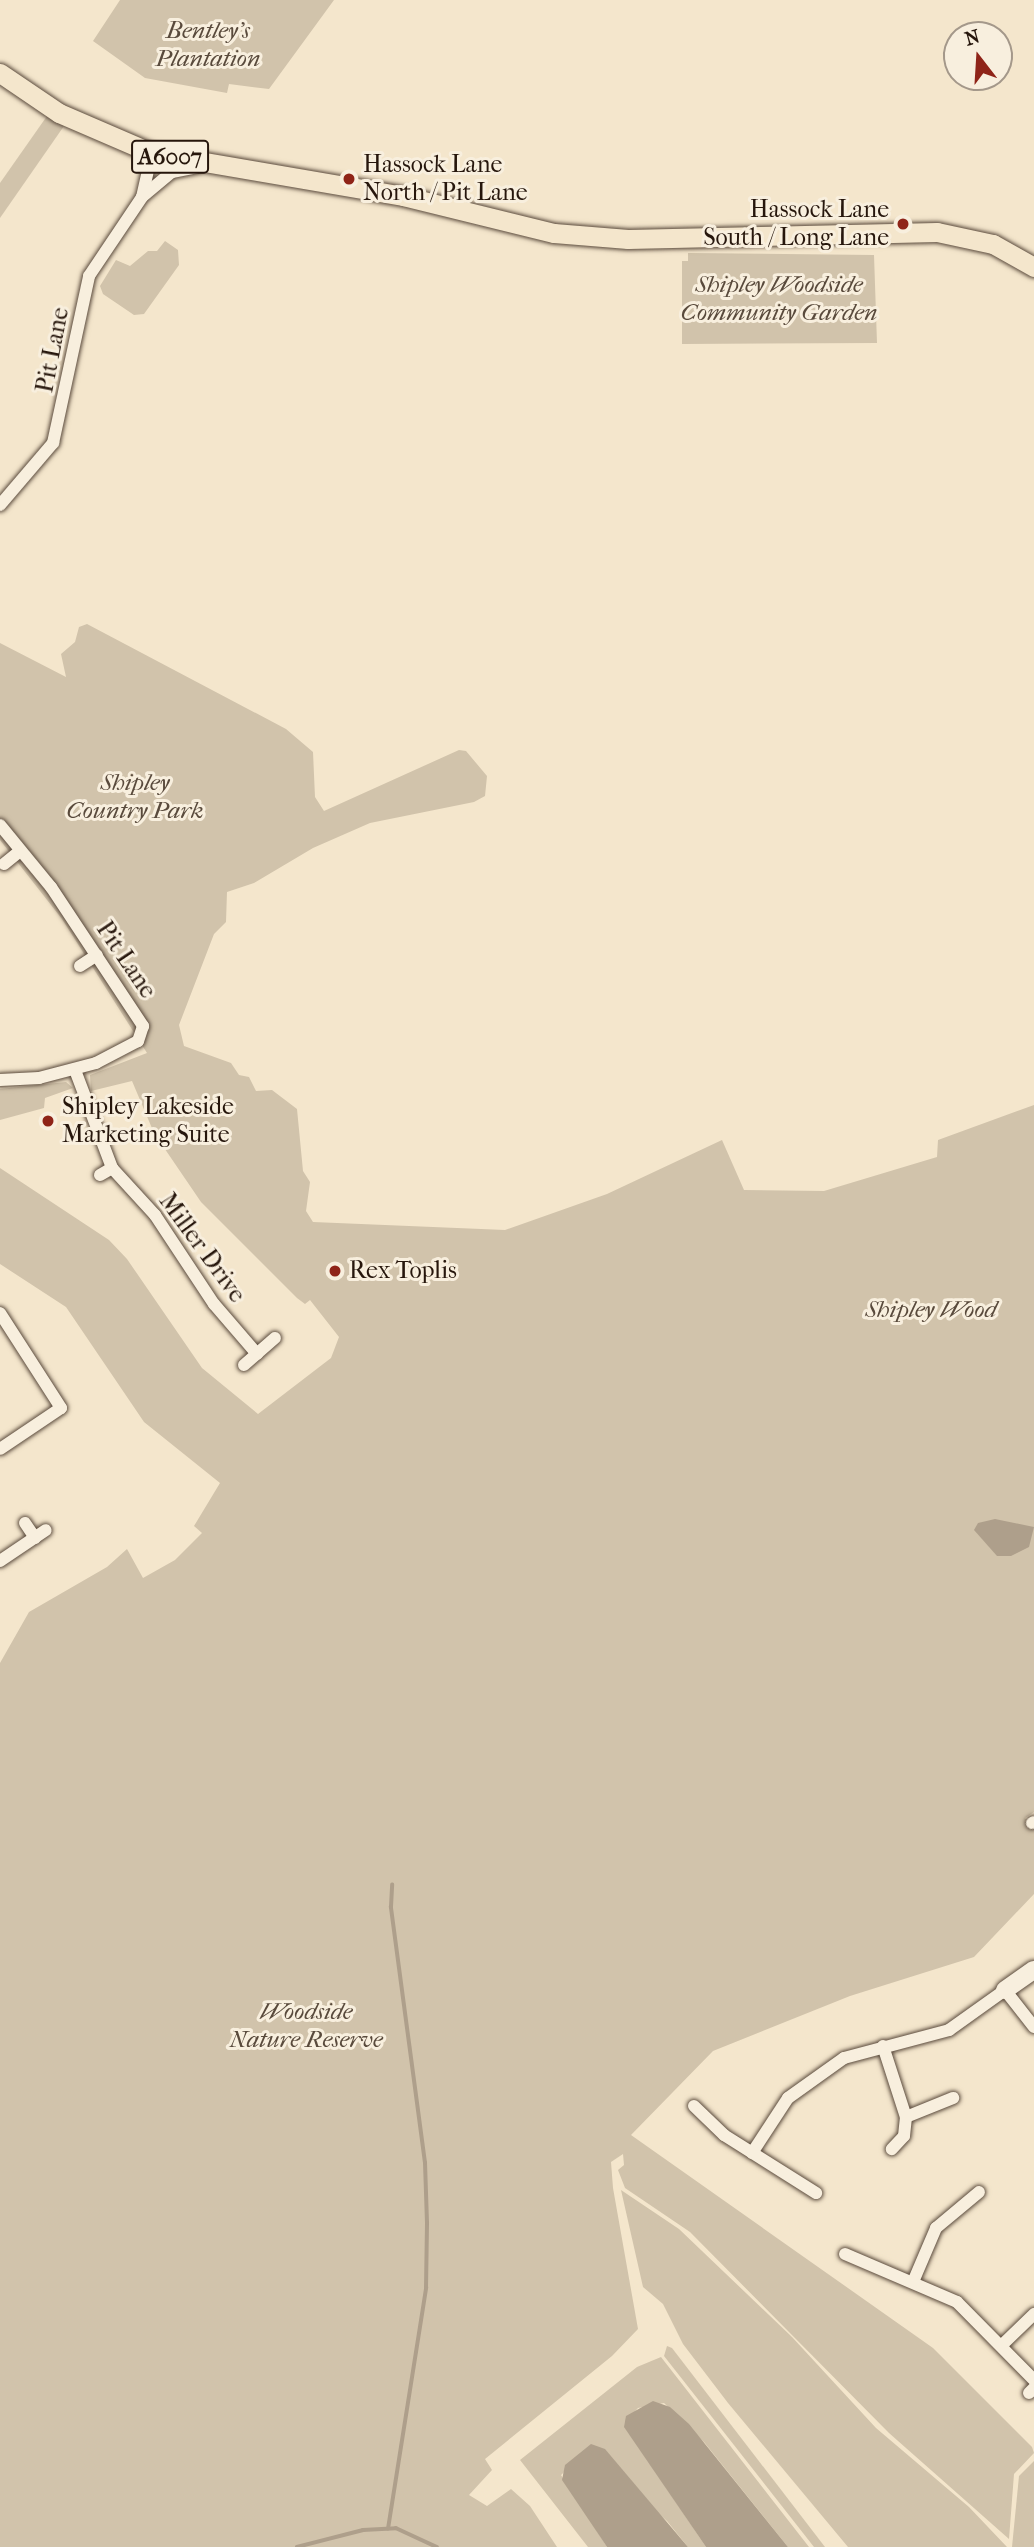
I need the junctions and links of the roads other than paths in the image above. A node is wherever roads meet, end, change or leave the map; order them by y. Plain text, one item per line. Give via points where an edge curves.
1 (0, 73) edge
2 (152, 152) junction
3 (212, 165) junction
4 (142, 197) junction
5 (1034, 267) edge
6 (0, 505) edge
7 (0, 825) edge
8 (20, 851) junction
9 (4, 864) dead end
10 (97, 955) junction
11 (80, 966) dead end
12 (75, 1070) junction
13 (0, 1080) edge
14 (113, 1168) junction
15 (100, 1175) dead end
16 (0, 1313) edge
17 (275, 1338) dead end
18 (257, 1353) junction
19 (244, 1365) dead end
20 (0, 1449) edge
21 (25, 1523) dead end
22 (0, 1561) edge
23 (1034, 1970) edge
24 (1005, 1990) junction
25 (1034, 2027) edge
26 (883, 2046) junction
27 (953, 2098) dead end
28 (694, 2106) dead end
29 (720, 2113) dead end
30 (906, 2117) junction
31 (711, 2123) junction
32 (892, 2149) dead end
33 (752, 2153) junction
34 (816, 2193) dead end
35 (979, 2193) dead end
36 (845, 2254) dead end
37 (864, 2265) junction
38 (858, 2278) dead end
39 (913, 2282) junction
40 (1034, 2314) edge
41 (1002, 2345) junction
42 (1034, 2380) edge

1 - 2 main road, A6007 via 59,113
2 - 3 main road, A6007
2 - 4 street, Pit Lane
3 - 4 street, Pit Lane via 172,172
3 - 5 main road, A6007 via 359,188 536,230 590,238 946,233 1001,246
4 - 6 street, Pit Lane via 89,276 54,443
7 - 8 street, Pit Lane
8 - 9 street
8 - 10 street, Pit Lane
10 - 11 street
10 - 12 street, Pit Lane via 139,1016 142,1033 124,1050
12 - 13 street, Pit Lane
12 - 14 street, Miller Drive
14 - 15 street
14 - 18 street, Miller Drive via 151,1210 214,1304
16 - 20 street via 61,1408
17 - 18 street
18 - 19 street
21 - 22 street via 41,1534
23 - 24 street
24 - 25 street
24 - 26 street via 949,2030
26 - 30 street
26 - 33 street via 844,2058 810,2078 778,2111
27 - 30 street
28 - 31 street
29 - 31 street
30 - 32 street via 904,2136
31 - 33 street
33 - 34 street via 785,2182
35 - 39 street via 936,2228
36 - 37 street
37 - 38 street
37 - 39 street
39 - 41 street via 957,2302
40 - 41 street
41 - 42 street

